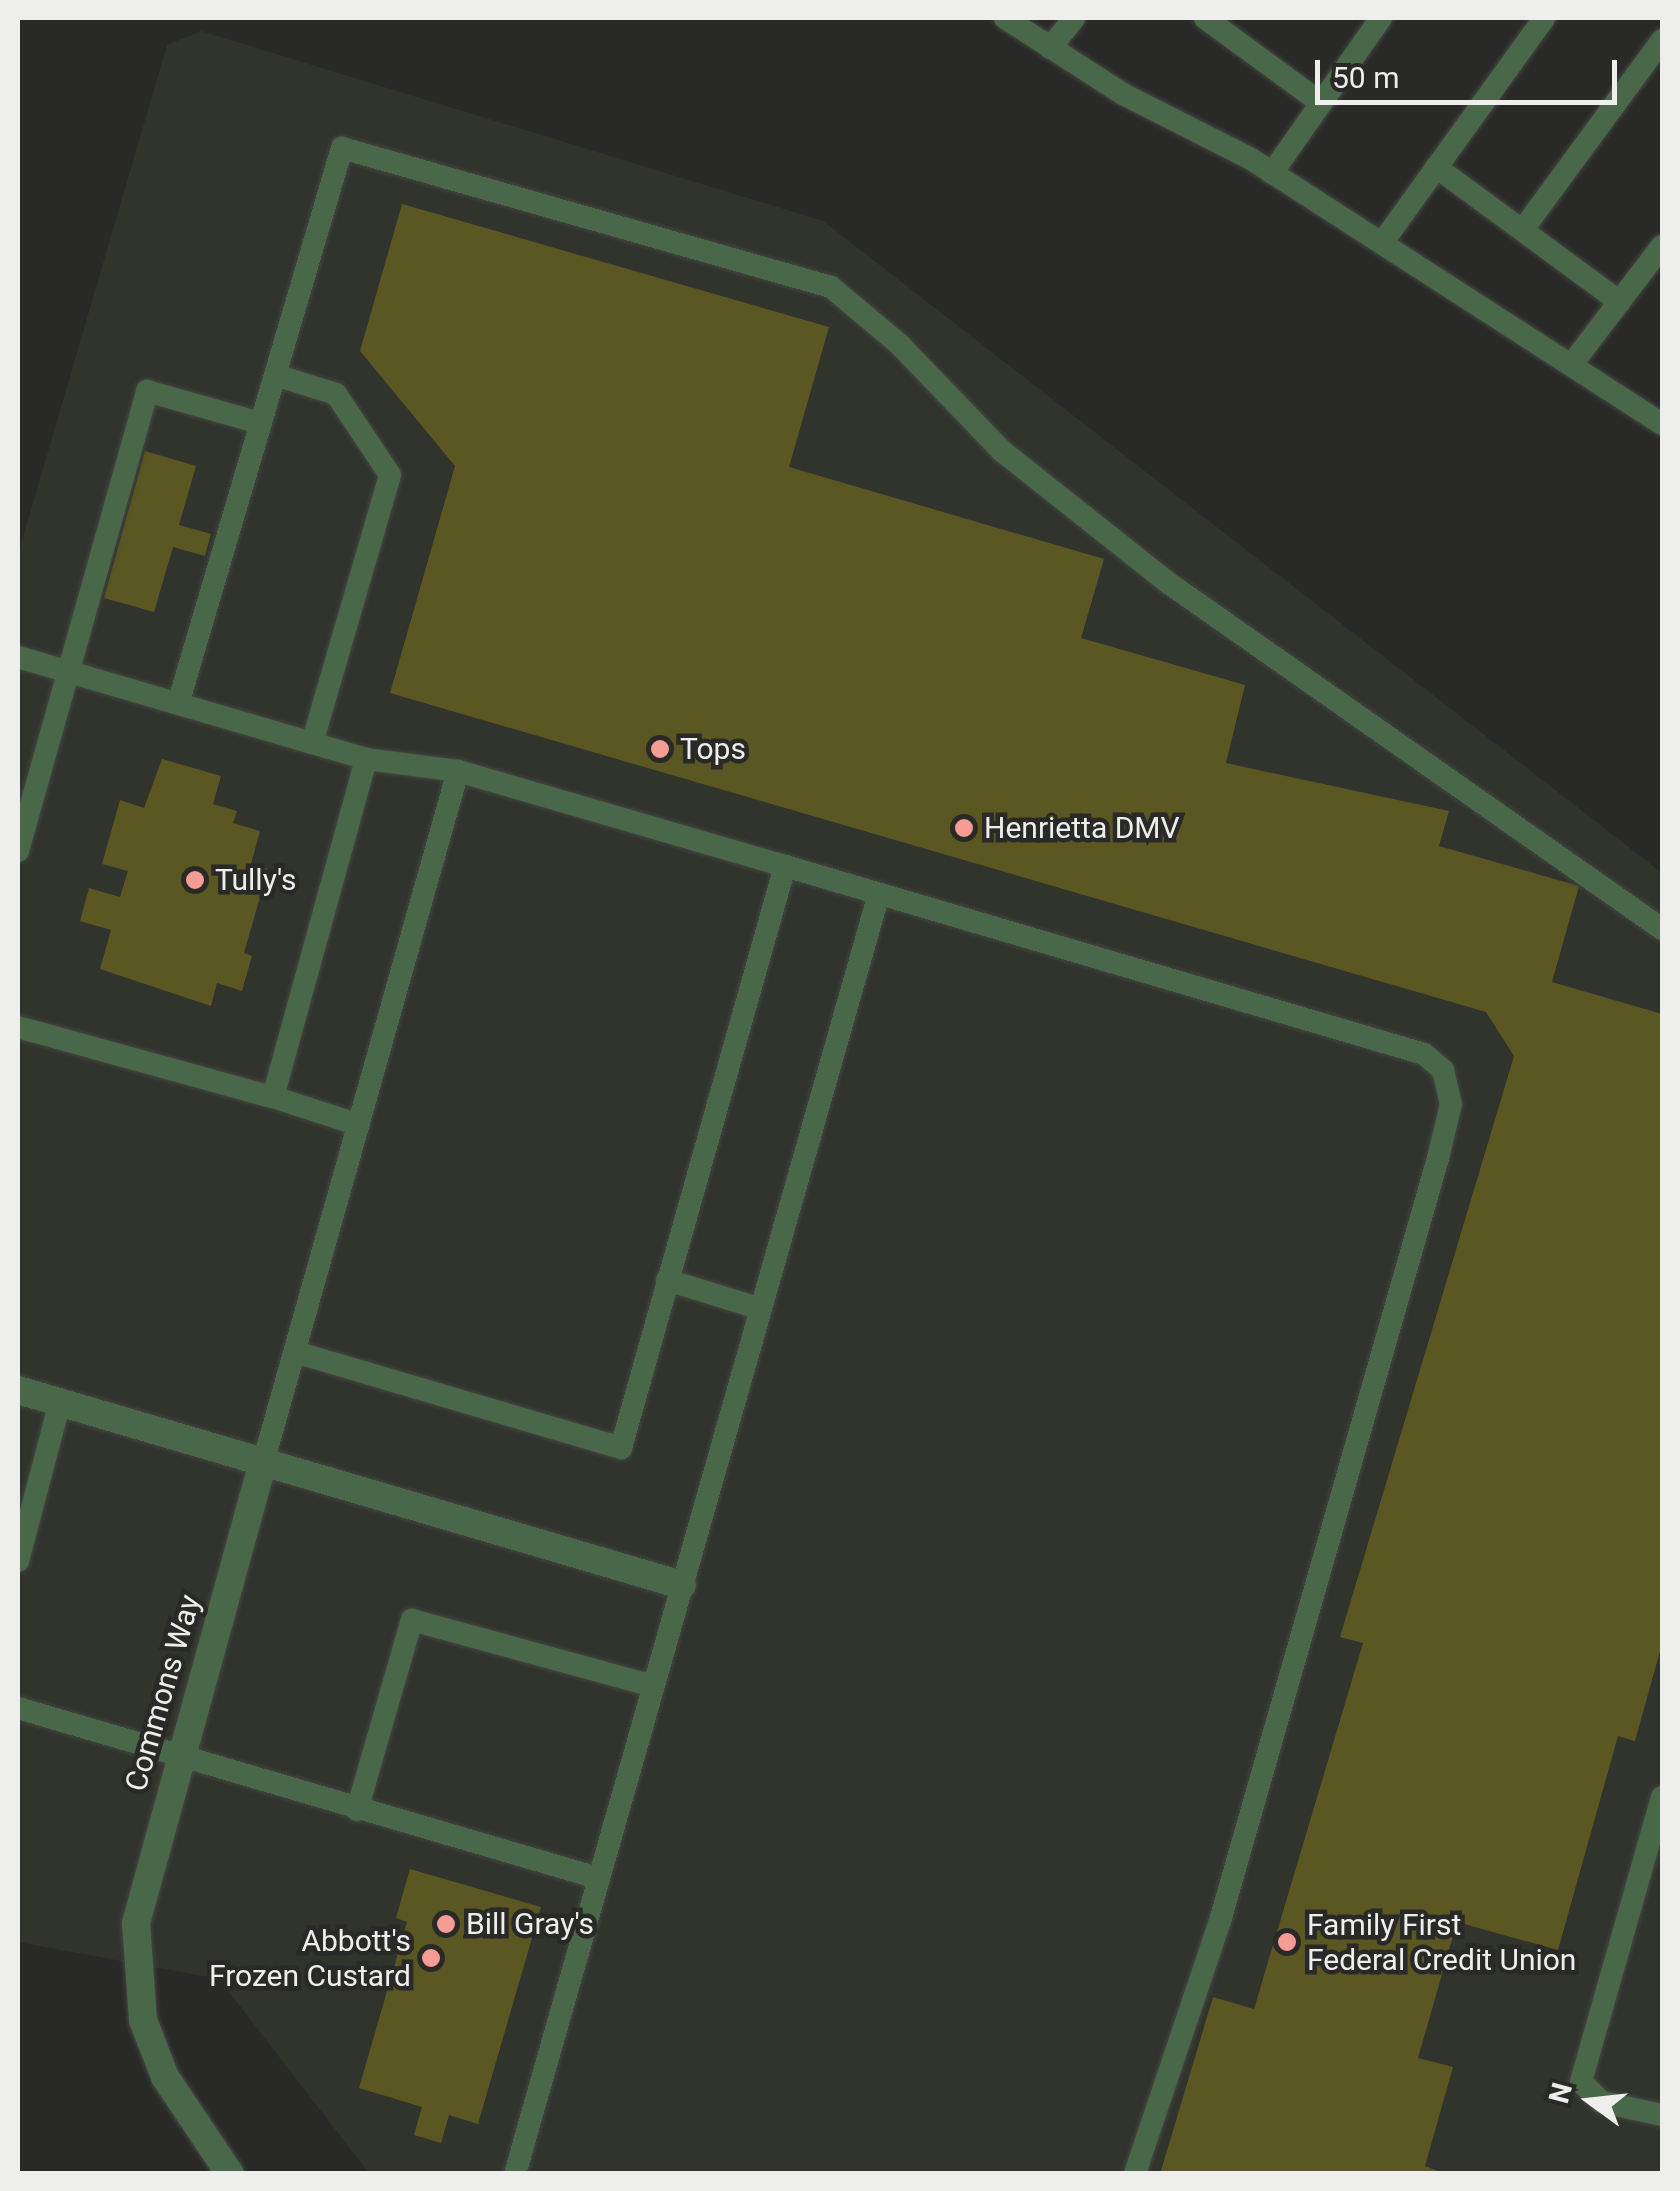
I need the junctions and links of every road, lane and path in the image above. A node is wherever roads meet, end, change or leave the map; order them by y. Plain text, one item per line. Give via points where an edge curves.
1 (1005, 18) edge
2 (1074, 18) edge
3 (1381, 18) edge
4 (1544, 18) edge
5 (1216, 21) edge
6 (1662, 40) edge
7 (1050, 48) junction
8 (1322, 103) junction
9 (1436, 168) junction
10 (1272, 173) junction
11 (1524, 228) junction
12 (1382, 243) junction
13 (1662, 246) edge
14 (1620, 302) junction
15 (1572, 364) junction
16 (275, 375) junction
17 (260, 424) junction
18 (1662, 424) edge
19 (18, 657) edge
20 (68, 672) junction
21 (178, 704) junction
22 (312, 743) junction
23 (366, 759) junction
24 (458, 771) junction
25 (18, 851) edge
26 (785, 866) junction
27 (879, 894) junction
28 (1662, 929) edge
29 (18, 1027) edge
30 (272, 1096) junction
31 (359, 1125) junction
32 (667, 1280) junction
33 (760, 1309) junction
34 (294, 1352) junction
35 (18, 1390) edge
36 (60, 1402) junction
37 (263, 1463) junction
38 (18, 1554) edge
39 (682, 1585) junction
40 (653, 1686) junction
41 (18, 1708) edge
42 (177, 1759) junction
43 (1662, 1798) edge
44 (358, 1810) junction
45 (598, 1878) junction
46 (1662, 2115) edge
47 (230, 2174) edge
48 (514, 2174) edge
49 (1135, 2174) edge

1 - 7 lane
2 - 7 lane
3 - 8 lane
4 - 9 lane
5 - 8 lane
6 - 11 lane
7 - 10 lane
8 - 10 lane
9 - 11 lane
9 - 12 lane
10 - 12 lane
11 - 14 lane
12 - 15 lane
13 - 14 lane
14 - 15 lane
15 - 18 lane
16 - 17 lane
16 - 22 lane via 336,394 390,475
16 - 28 lane via 342,148 831,287 900,345 1002,451 1170,584
17 - 20 lane via 147,392
17 - 21 lane
19 - 20 lane
20 - 21 lane
20 - 25 lane
21 - 22 lane
22 - 23 lane
23 - 24 lane
23 - 30 lane
24 - 26 lane
24 - 31 lane
26 - 27 lane
26 - 32 lane
27 - 33 lane
27 - 49 lane via 1424,1054 1443,1070 1451,1104 1216,1936
29 - 30 lane
30 - 31 lane
31 - 34 lane
32 - 33 lane
32 - 34 lane via 621,1448
33 - 39 lane
34 - 37 lane
35 - 36 street
36 - 37 street
36 - 38 lane
37 - 39 street
37 - 42 street, Commons Way
39 - 40 lane
40 - 44 lane via 412,1620
40 - 45 lane
41 - 42 lane
42 - 44 lane
42 - 47 street, Commons Way via 139,1908 135,1970 165,2077
43 - 46 lane via 1581,2082 1602,2102
44 - 45 lane
45 - 48 lane

